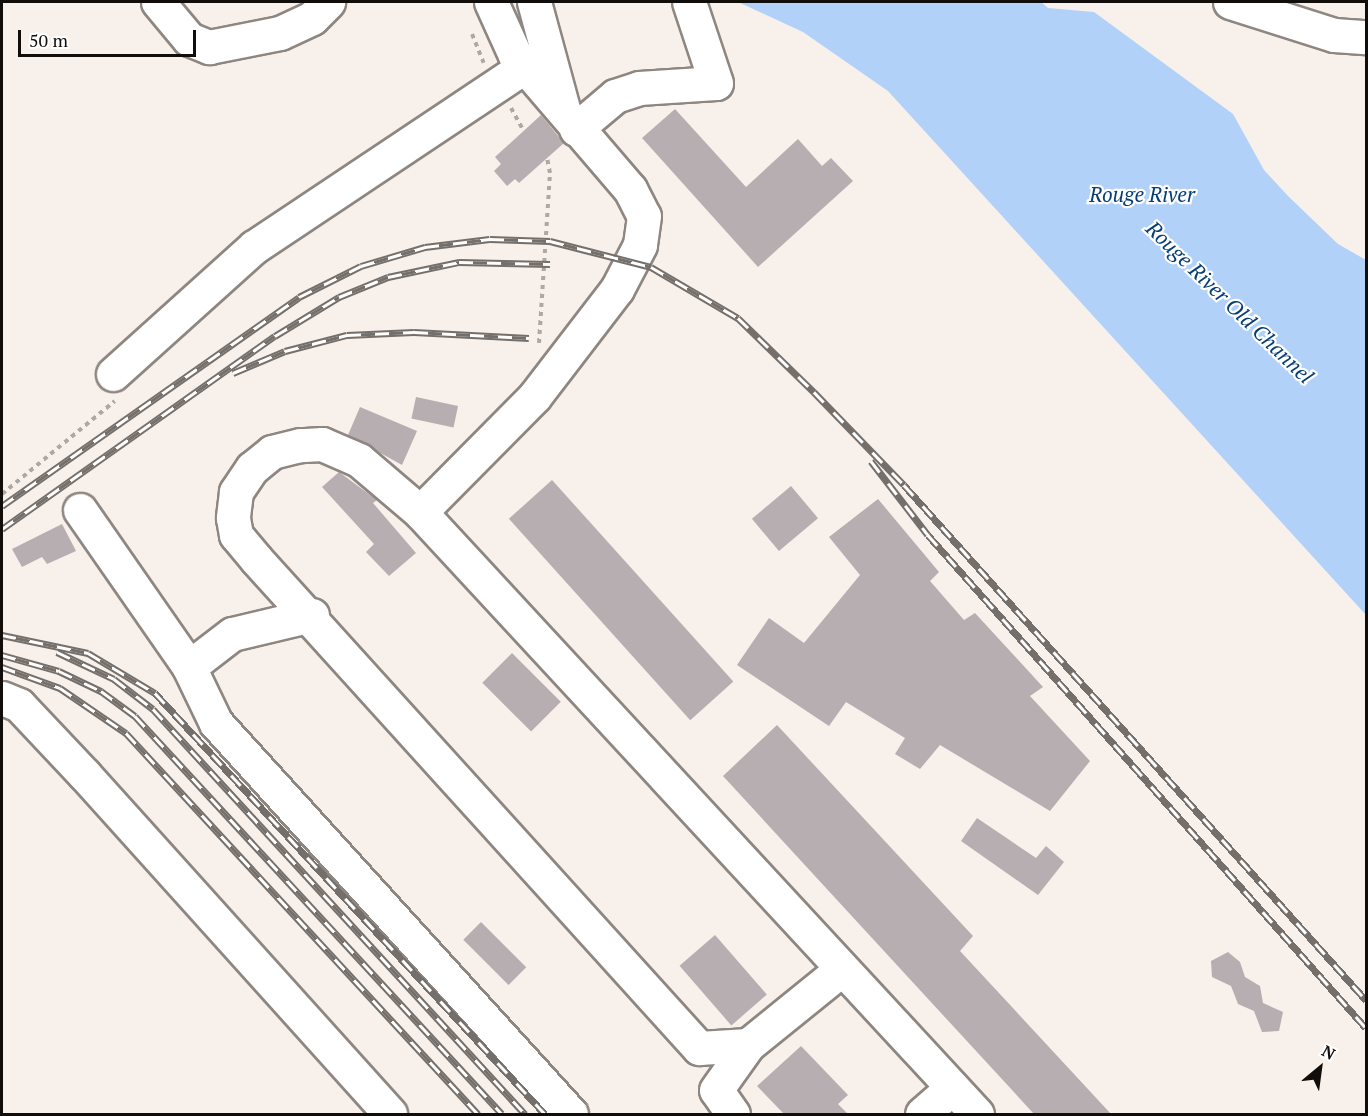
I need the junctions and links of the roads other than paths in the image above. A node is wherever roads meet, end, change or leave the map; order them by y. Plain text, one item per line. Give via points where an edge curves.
1 (158, 2) edge
2 (328, 2) edge
3 (491, 2) edge
4 (534, 2) edge
5 (689, 2) edge
6 (1230, 2) edge
7 (1366, 38) edge
8 (524, 67) junction
9 (570, 123) junction
10 (113, 374) dead end
11 (80, 510) dead end
12 (420, 512) junction
13 (312, 615) junction
14 (189, 668) junction
15 (2, 698) edge
16 (842, 969) junction
17 (748, 1045) junction
18 (952, 1088) junction
19 (390, 1114) edge
20 (571, 1114) edge
21 (733, 1114) edge
22 (922, 1114) edge
23 (977, 1114) edge

1 - 2 street via 189,39 209,47 280,33 312,18
3 - 8 street via 505,39
4 - 9 street
5 - 9 street via 716,83 639,87 615,96
6 - 7 street via 1334,35
8 - 9 street
8 - 10 street via 254,247
9 - 12 street via 630,189 644,216 640,245 617,289 534,398
11 - 14 street
12 - 13 street via 378,471 322,444 272,452 252,468 236,492 236,535
12 - 16 street
13 - 14 street via 232,634
13 - 17 street via 699,1048
14 - 20 street via 216,723
15 - 19 street via 19,705 85,775
16 - 17 street
16 - 18 street
17 - 21 street via 716,1090
18 - 22 street
18 - 23 street

